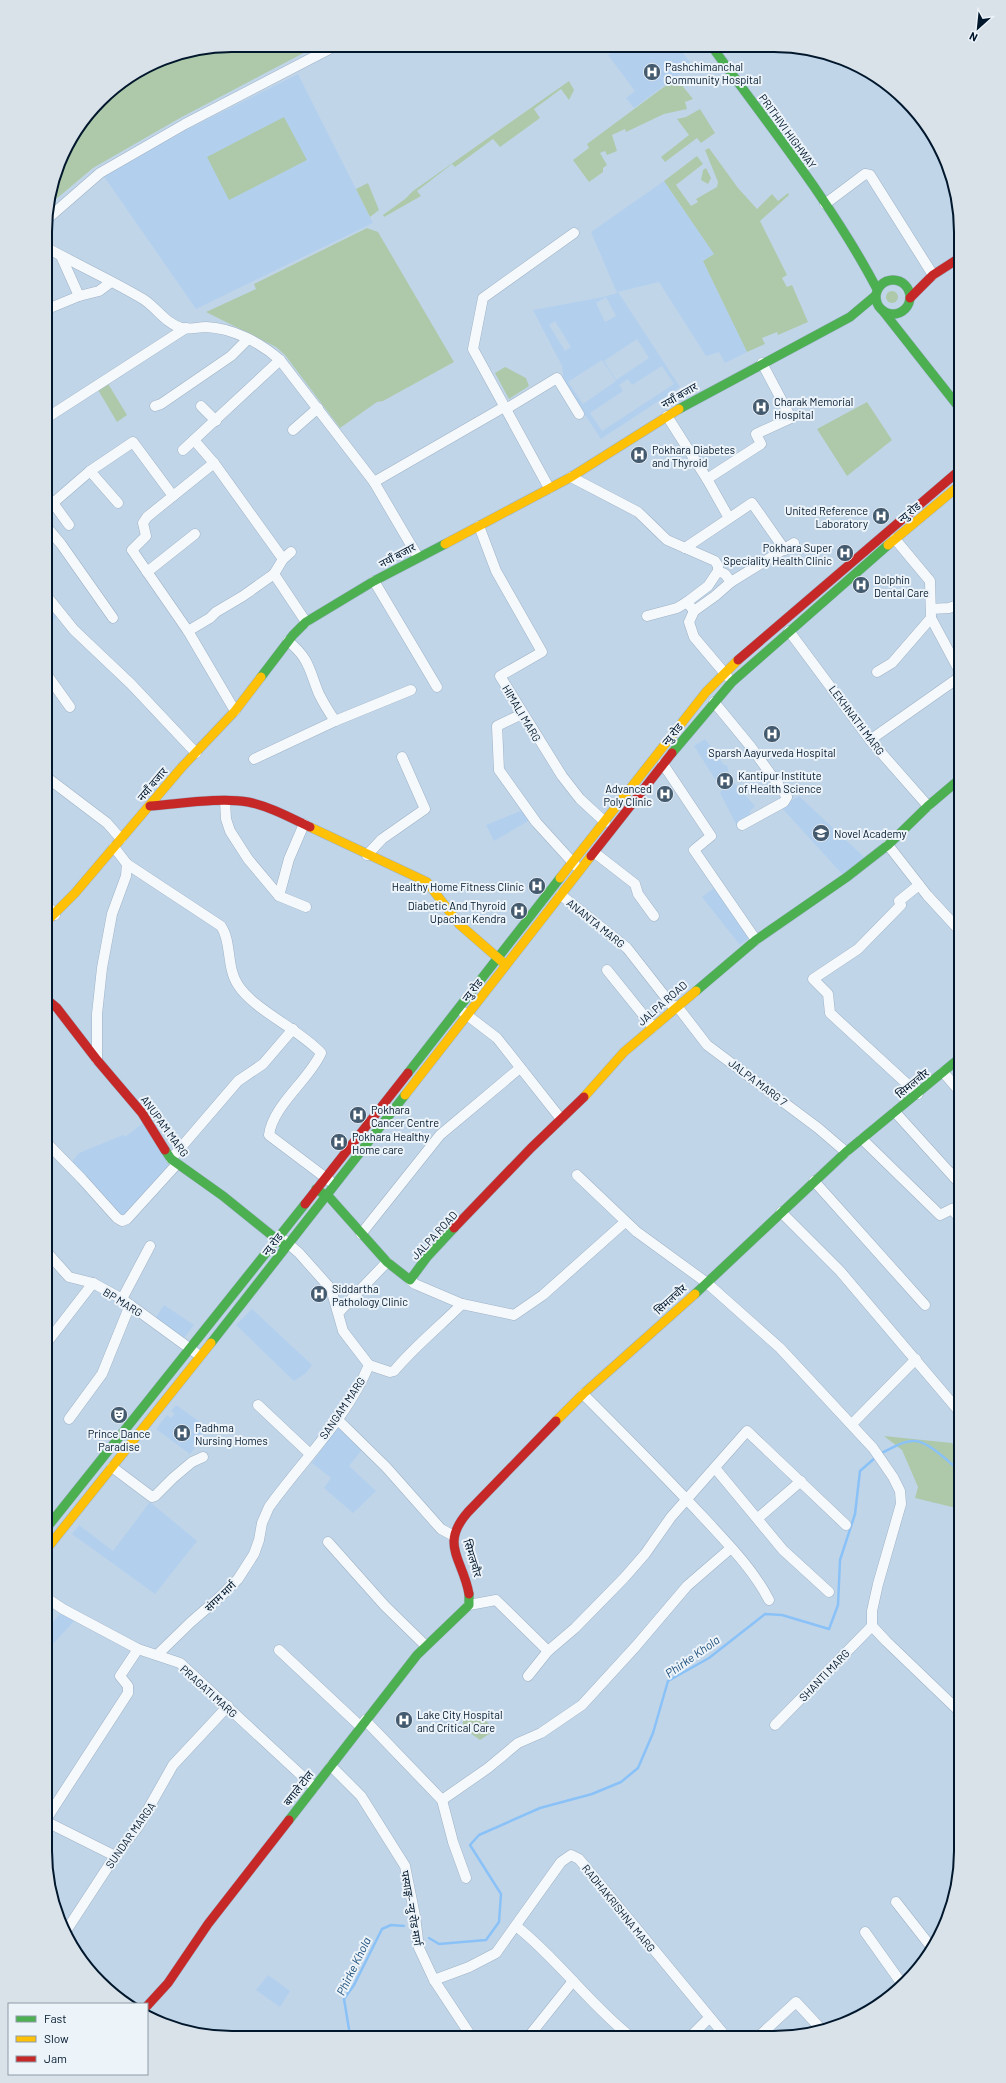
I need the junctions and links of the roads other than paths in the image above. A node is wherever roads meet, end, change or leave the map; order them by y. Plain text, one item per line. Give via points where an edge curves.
1 (323, 52) edge
2 (716, 52) edge
3 (827, 206) junction
4 (53, 214) edge
5 (574, 233) dead end
6 (52, 251) edge
7 (60, 256) junction
8 (954, 262) edge
9 (875, 264) dead end
10 (883, 274) dead end
11 (933, 275) junction
12 (895, 280) junction
13 (111, 282) junction
14 (876, 292) junction
15 (79, 296) junction
16 (910, 298) junction
17 (52, 307) edge
18 (905, 308) junction
19 (882, 310) junction
20 (850, 317) junction
21 (186, 328) junction
22 (248, 339) junction
23 (920, 358) junction
24 (280, 360) junction
25 (762, 363) junction
26 (954, 401) edge
27 (155, 406) dead end
28 (201, 406) dead end
29 (318, 408) junction
30 (505, 408) junction
31 (52, 414) edge
32 (579, 414) dead end
33 (667, 416) junction
34 (216, 420) junction
35 (293, 430) dead end
36 (194, 440) junction
37 (183, 450) dead end
38 (214, 463) junction
39 (90, 471) junction
40 (954, 475) edge
41 (571, 476) junction
42 (707, 479) junction
43 (374, 482) junction
44 (549, 488) junction
45 (954, 490) edge
46 (173, 496) junction
47 (53, 502) joint
48 (118, 503) dead end
49 (729, 518) junction
50 (69, 525) dead end
51 (479, 526) junction
52 (52, 533) edge
53 (195, 534) dead end
54 (895, 539) junction
55 (794, 544) dead end
56 (685, 548) junction
57 (785, 550) junction
58 (418, 557) junction
59 (718, 571) junction
60 (147, 572) junction
61 (274, 574) junction
62 (374, 581) junction
63 (731, 582) junction
64 (686, 602) junction
65 (52, 603) edge
66 (954, 606) edge
67 (694, 610) junction
68 (931, 614) junction
69 (647, 616) dead end
70 (113, 618) dead end
71 (306, 622) junction
72 (188, 631) junction
73 (789, 631) junction
74 (288, 641) junction
75 (954, 661) edge
76 (724, 672) junction
77 (877, 672) dead end
78 (954, 680) edge
79 (52, 682) edge
80 (732, 682) junction
81 (437, 688) dead end
82 (411, 690) dead end
83 (714, 702) junction
84 (70, 707) dead end
85 (236, 711) junction
86 (522, 714) junction
87 (334, 721) junction
88 (870, 740) junction
89 (196, 753) junction
90 (402, 757) dead end
91 (254, 758) dead end
92 (663, 764) junction
93 (52, 781) edge
94 (954, 784) edge
95 (225, 801) junction
96 (150, 806) junction
97 (928, 806) junction
98 (605, 822) junction
99 (304, 824) junction
100 (742, 824) dead end
101 (118, 843) junction
102 (888, 845) junction
103 (595, 854) junction
104 (367, 855) junction
105 (572, 862) junction
106 (127, 864) junction
107 (580, 872) junction
108 (919, 885) junction
109 (561, 895) junction
110 (279, 896) junction
111 (306, 907) dead end
112 (52, 911) edge
113 (55, 915) junction
114 (654, 916) dead end
115 (52, 918) edge
116 (954, 924) edge
117 (756, 940) junction
118 (497, 957) junction
119 (507, 965) junction
120 (607, 970) dead end
121 (52, 1004) edge
122 (676, 1007) junction
123 (458, 1008) junction
124 (467, 1015) junction
125 (653, 1027) junction
126 (293, 1029) junction
127 (97, 1060) junction
128 (954, 1063) edge
129 (520, 1068) junction
130 (943, 1072) junction
131 (954, 1085) edge
132 (918, 1094) junction
133 (895, 1112) junction
134 (561, 1119) junction
135 (862, 1139) junction
136 (52, 1148) edge
137 (846, 1152) junction
138 (174, 1161) junction
139 (577, 1175) dead end
140 (325, 1177) junction
141 (954, 1177) edge
142 (814, 1181) junction
143 (334, 1184) junction
144 (316, 1188) junction
145 (326, 1195) junction
146 (954, 1211) edge
147 (781, 1212) junction
148 (625, 1222) junction
149 (361, 1234) junction
150 (277, 1237) junction
151 (287, 1245) junction
152 (150, 1246) dead end
153 (52, 1258) edge
154 (387, 1262) junction
155 (410, 1280) junction
156 (707, 1282) junction
157 (92, 1283) junction
158 (126, 1302) junction
159 (462, 1304) junction
160 (924, 1305) dead end
161 (338, 1312) junction
162 (52, 1336) edge
163 (191, 1349) junction
164 (200, 1357) junction
165 (916, 1359) junction
166 (370, 1365) junction
167 (583, 1394) junction
168 (258, 1405) dead end
169 (954, 1405) edge
170 (69, 1418) dead end
171 (337, 1419) junction
172 (852, 1424) junction
173 (310, 1454) junction
174 (203, 1456) dead end
175 (112, 1467) junction
176 (715, 1468) junction
177 (801, 1481) junction
178 (686, 1498) junction
179 (758, 1518) junction
180 (52, 1521) edge
181 (262, 1523) joint
182 (846, 1525) dead end
183 (454, 1536) junction
184 (52, 1542) edge
185 (328, 1542) dead end
186 (731, 1548) junction
187 (829, 1592) dead end
188 (769, 1600) dead end
189 (52, 1602) edge
190 (469, 1605) junction
191 (872, 1626) junction
192 (425, 1645) junction
193 (138, 1648) junction
194 (280, 1650) dead end
195 (548, 1651) junction
196 (158, 1655) junction
197 (528, 1676) dead end
198 (954, 1705) edge
199 (228, 1706) junction
200 (362, 1723) junction
201 (775, 1725) dead end
202 (331, 1766) junction
203 (314, 1787) junction
204 (442, 1800) junction
205 (52, 1810) edge
206 (52, 1824) edge
207 (115, 1856) junction
208 (466, 1878) dead end
209 (896, 1902) dead end
210 (69, 1926) edge
211 (516, 1926) junction
212 (865, 1932) dead end
213 (928, 1944) edge
214 (434, 1980) junction
215 (899, 1980) edge
216 (573, 1981) junction
217 (148, 2005) edge
218 (709, 2018) junction
219 (818, 2026) edge
220 (468, 2031) edge
221 (533, 2031) edge
222 (623, 2031) edge
223 (697, 2031) edge
224 (721, 2031) edge
225 (765, 2031) edge

1 - 4 street via 185,124 100,173
2 - 3 main road, PRITHIVI HIGHWAY
3 - 9 main road, PRITHIVI HIGHWAY
3 - 11 street via 865,174 870,175
3 - 14 main road, PRITHIVI HIGHWAY via 864,264
5 - 30 street via 483,298 473,349
6 - 7 street
7 - 13 street
7 - 15 street
8 - 11 main road
10 - 12 main road
11 - 12 main road
11 - 16 main road
12 - 14 main road via 883,282
12 - 16 main road via 907,286
13 - 15 street via 99,291
13 - 21 street via 144,300 168,321
14 - 19 main road via 876,301
14 - 20 main road
15 - 17 street
16 - 18 main road
18 - 19 main road via 897,313
18 - 23 main road via 906,323
19 - 20 main road
19 - 23 main road
20 - 25 main road, नयाँ बजार
21 - 22 street via 218,328
21 - 31 street
22 - 24 street
22 - 27 street via 231,356
23 - 26 main road
24 - 29 street
24 - 34 street
25 - 33 main road, नयाँ बजार
25 - 42 street via 791,418 756,434 761,444
28 - 34 street
29 - 35 street
29 - 43 street
30 - 32 street via 557,378
30 - 43 street
30 - 44 street
33 - 41 main road, नयाँ बजार
33 - 42 street
34 - 36 street
36 - 37 street
36 - 38 street
38 - 46 street
38 - 61 street via 287,556
39 - 46 street via 132,442
39 - 47 street
39 - 48 street
40 - 76 main road, न्यु रोड
41 - 44 main road, नयाँ बजार
41 - 56 street via 638,512 667,540
42 - 49 street
43 - 58 street
44 - 51 main road, नयाँ बजार
45 - 54 main road, न्यु रोड
46 - 60 street via 144,519 146,536 132,550
47 - 50 street
49 - 56 street
49 - 57 street via 752,503
51 - 58 main road, नयाँ बजार
51 - 86 street, HIMALI MARG via 496,571 542,652 500,676
52 - 70 street
53 - 60 street
54 - 68 street via 930,581
54 - 73 main road, न्यु रोड
55 - 57 street
56 - 59 street via 714,561
57 - 63 street
58 - 62 main road, नयाँ बजार
59 - 63 street via 725,574
59 - 64 street via 708,586
60 - 72 street
61 - 71 street
61 - 72 street
62 - 71 main road, नयाँ बजार
62 - 81 street
63 - 67 street
64 - 67 street
64 - 69 street via 677,608
65 - 89 street via 74,630 131,684
66 - 68 street
67 - 76 street via 689,622 694,637
68 - 75 street
68 - 77 street via 892,663
71 - 74 main road, नयाँ बजार
72 - 85 street
73 - 80 main road, न्यु रोड
73 - 88 street, LEKHNATH MARG
74 - 85 main road, नयाँ बजार
74 - 87 street via 299,650 311,667 319,694
76 - 80 street
76 - 98 main road, न्यु रोड
78 - 88 street
79 - 84 street
80 - 83 main road, न्यु रोड
82 - 87 street
83 - 92 main road, न्यु रोड
83 - 100 street via 787,797 784,802
85 - 89 main road, नयाँ बजार
86 - 98 street, HIMALI MARG via 562,776 580,799
86 - 105 street via 497,726 499,770 536,822
87 - 91 street
88 - 97 street, LEKHNATH MARG
89 - 96 main road, नयाँ बजार
90 - 104 street via 425,809 382,839
92 - 103 main road, न्यु रोड
92 - 117 street via 711,836 694,850
93 - 101 street via 107,824
94 - 97 main road, JALPA ROAD
95 - 96 main road
95 - 99 main road via 248,802 263,806
95 - 110 street via 226,819 238,846
96 - 101 main road, नयाँ बजार
97 - 102 main road, JALPA ROAD
98 - 105 main road, न्यु रोड
99 - 104 main road
99 - 110 street via 289,859
101 - 106 street
101 - 113 main road, नयाँ बजार
102 - 108 street
102 - 117 main road, JALPA ROAD via 847,877
103 - 107 main road, न्यु रोड
103 - 114 street via 635,884 638,894
104 - 118 main road via 427,882 459,924
105 - 107 street
105 - 118 main road, न्यु रोड
106 - 126 street via 221,926 237,984 251,1000
106 - 127 street via 126,876 112,914 102,968 97,1014
107 - 109 main road, न्यु रोड
108 - 116 street
108 - 132 street via 899,901 901,905 858,949 813,980 828,994 830,1013
109 - 119 main road, न्यु रोड
109 - 122 street, ANANTA MARG via 627,948
110 - 111 street
112 - 113 street
113 - 115 main road, नयाँ बजार
117 - 122 main road, JALPA ROAD
118 - 119 main road
118 - 123 main road, न्यु रोड
119 - 124 main road, न्यु रोड
120 - 125 street
121 - 127 main road, ANUPAM MARG
122 - 125 main road, JALPA ROAD
122 - 137 street, JALPA MARG 7 via 707,1045
123 - 124 street
123 - 140 main road, न्यु रोड
124 - 129 street via 497,1038
124 - 143 main road, न्यु रोड
125 - 134 main road, JALPA ROAD via 624,1052
126 - 138 street via 263,1064 238,1082
126 - 140 street via 321,1053 283,1106 269,1135
127 - 138 main road, ANUPAM MARG via 142,1113
128 - 130 main road, सिमलचौर
129 - 134 street
129 - 149 street via 440,1135
130 - 131 street
130 - 132 main road, सिमलचौर
132 - 133 main road, सिमलचौर
133 - 135 main road, सिमलचौर
133 - 141 street
134 - 155 main road, JALPA ROAD via 427,1257
135 - 137 main road, सिमलचौर
135 - 146 street via 940,1215 952,1209
136 - 138 street via 122,1221 127,1219
137 - 142 main road, सिमलचौर
138 - 150 main road, ANUPAM MARG
139 - 148 street
140 - 143 street
140 - 144 main road, न्यु रोड
142 - 147 main road, सिमलचौर
142 - 160 street
143 - 145 main road, न्यु रोड
144 - 145 main road
144 - 150 main road, न्यु रोड
145 - 149 main road
145 - 151 main road, न्यु रोड
147 - 156 main road, सिमलचौर
147 - 165 street via 840,1271
148 - 156 street
148 - 159 street via 543,1295 514,1315
149 - 154 main road
150 - 151 street, SANGAM MARG
150 - 163 main road, न्यु रोड
151 - 161 street, SANGAM MARG via 300,1253 331,1289
151 - 164 main road, न्यु रोड
152 - 158 street
153 - 157 street, BP MARG via 69,1277
154 - 155 main road
154 - 161 street
155 - 159 street
156 - 167 main road, सिमलचौर
156 - 172 street via 780,1348
157 - 158 street, BP MARG
157 - 162 street
158 - 163 street, BP MARG
158 - 170 street via 102,1374
159 - 166 street via 414,1347 394,1371
161 - 166 street, SANGAM MARG via 343,1331
163 - 164 street, BP MARG
163 - 180 main road, न्यु रोड
164 - 175 main road, न्यु रोड
165 - 169 street
165 - 172 street
166 - 171 street, SANGAM MARG
167 - 178 street
167 - 183 main road, सिमलचौर via 468,1512 458,1524
168 - 173 street
171 - 173 street, SANGAM MARG
171 - 183 street via 386,1467 441,1529
172 - 191 street via 893,1477 901,1498 878,1584 872,1611
173 - 181 street, SANGAM MARG via 268,1507
174 - 175 street via 192,1462 152,1497
175 - 184 main road, न्यु रोड
176 - 177 street via 747,1431
176 - 178 street
176 - 179 street
177 - 179 street
177 - 182 street
178 - 186 street
178 - 195 street via 624,1578 575,1628
179 - 187 street via 783,1550
181 - 196 street, संगम मार्ग via 254,1554 238,1579
183 - 190 main road, सिमलचौर via 470,1591
185 - 192 street via 385,1606
186 - 188 street via 759,1582
186 - 204 street via 687,1586 582,1705 541,1733 518,1743
189 - 193 street, PRAGATI MARG
190 - 192 main road, बगाले टोल
190 - 195 street via 496,1600
191 - 198 street
191 - 201 street, SHANTI MARG
192 - 200 main road, बगाले टोल
193 - 196 street, PRAGATI MARG
193 - 205 street via 120,1676 128,1686 128,1693
194 - 200 street
195 - 197 street
196 - 199 street, PRAGATI MARG via 180,1663
199 - 203 street, PRAGATI MARG
199 - 207 street, SUNDAR MARGA via 173,1765 138,1827
200 - 202 main road, बगाले टोल
200 - 204 street
202 - 203 main road, बगाले टोल
202 - 214 street, पस्याङ्ग- न्यु रोड मार्ग via 361,1796 405,1866 419,1948
203 - 217 main road, बगाले टोल via 208,1924 168,1983
204 - 208 street
206 - 207 street
207 - 210 street, SUNDAR MARGA
209 - 213 street
211 - 214 street, RADHAKRISHNA MARG via 496,1953 469,1967
211 - 216 street via 540,1944
211 - 218 street, RADHAKRISHNA MARG via 561,1862 571,1855 579,1859
212 - 215 street
214 - 220 street, पस्याङ्ग- न्यु रोड मार्ग
216 - 221 street
216 - 222 street
218 - 223 street
218 - 224 street, RADHAKRISHNA MARG
219 - 225 street via 796,2002

